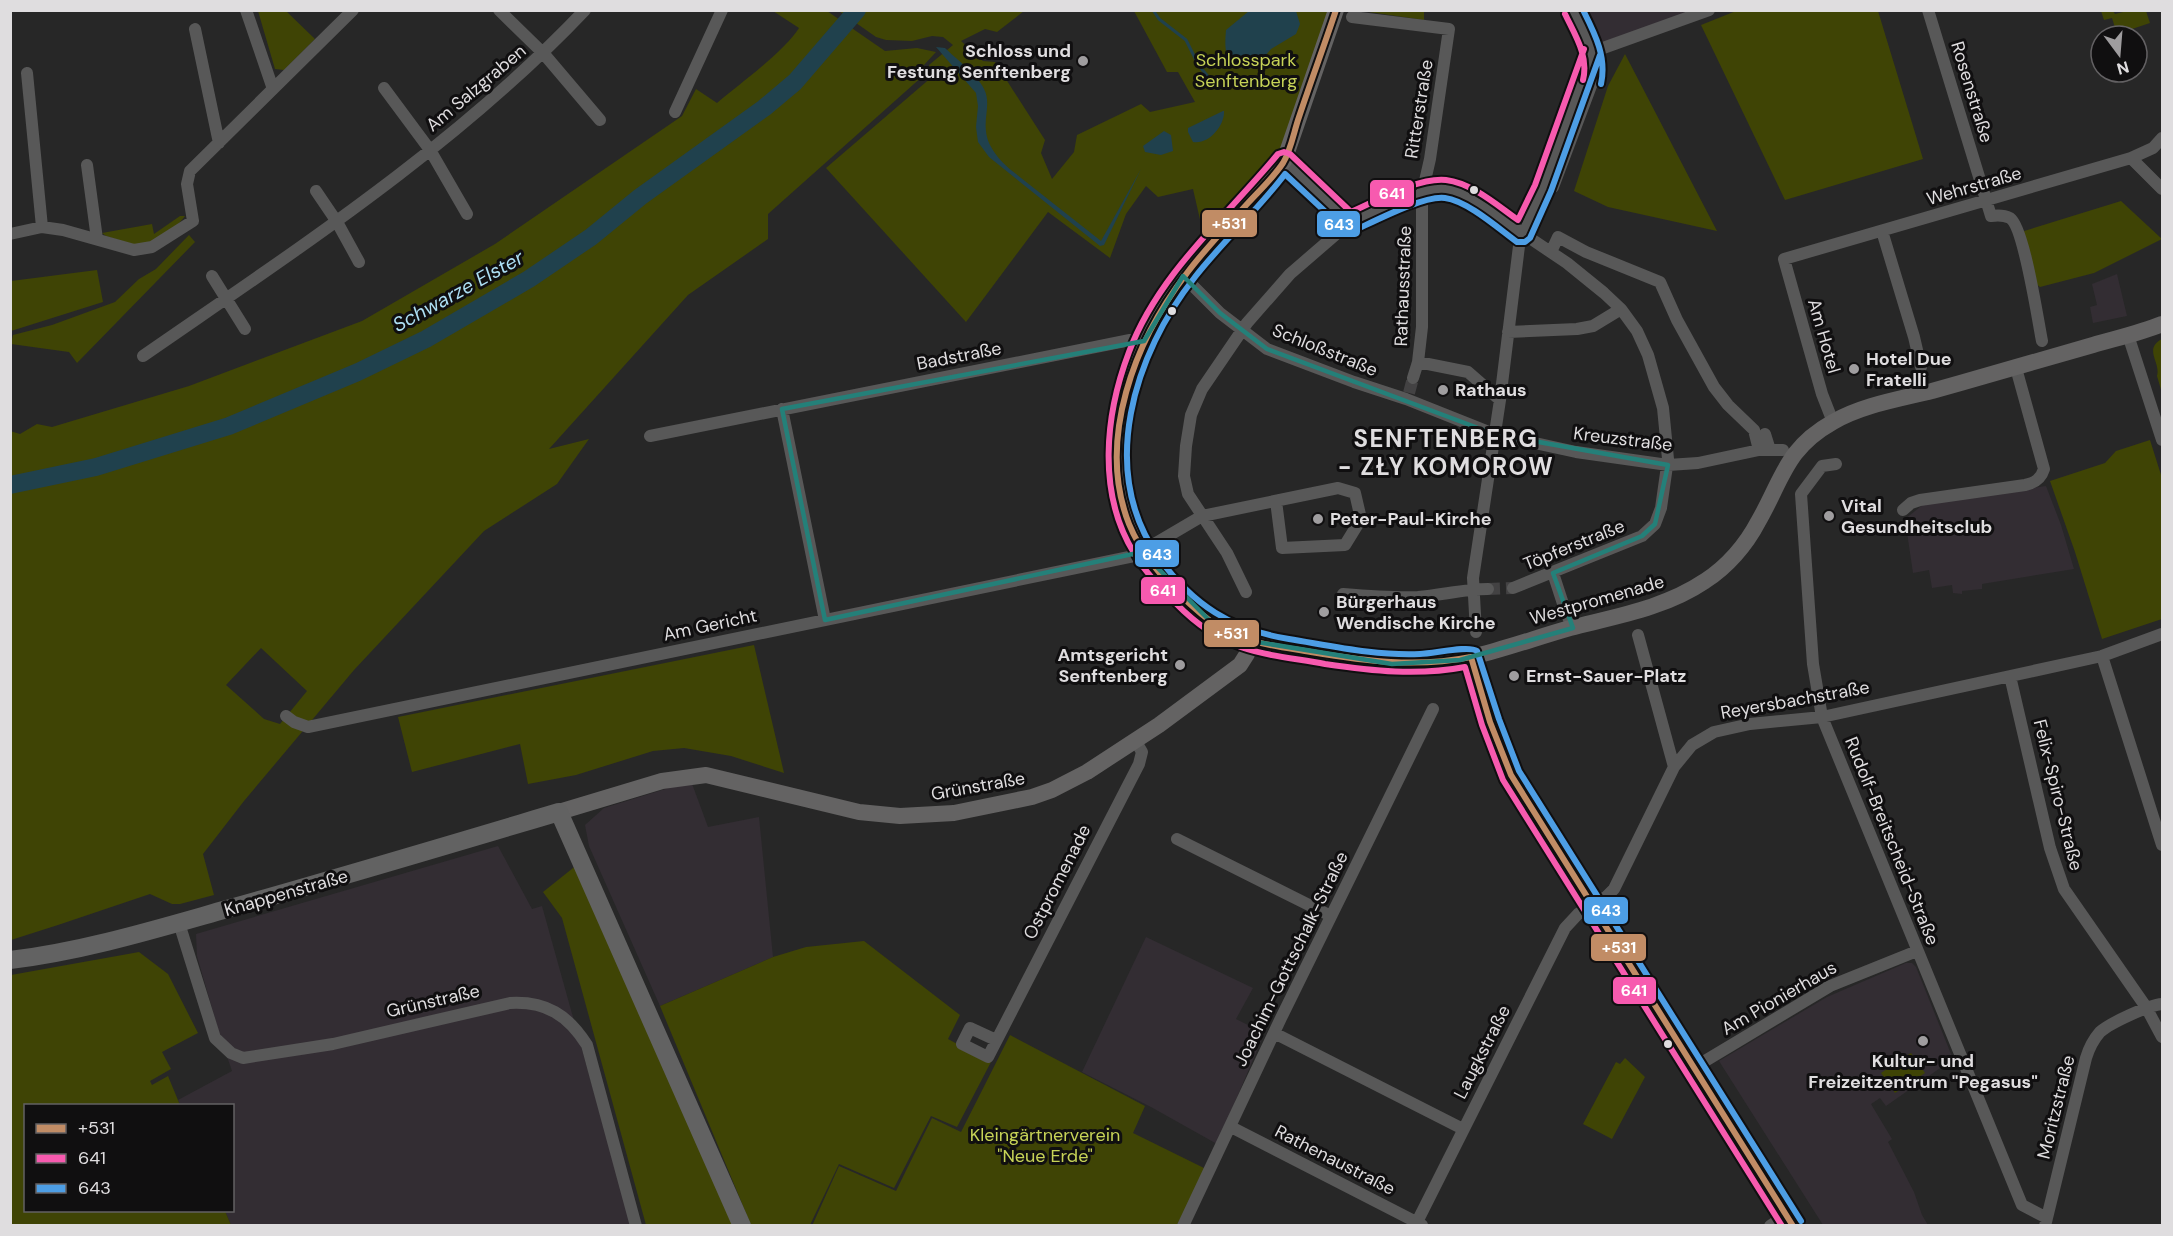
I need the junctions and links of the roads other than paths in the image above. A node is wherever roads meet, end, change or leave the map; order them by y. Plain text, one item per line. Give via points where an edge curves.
1 (246, 10) edge
2 (353, 10) edge
3 (499, 10) edge
4 (585, 10) edge
5 (722, 10) edge
6 (1336, 10) edge
7 (1573, 10) edge
8 (1709, 10) edge
9 (1928, 10) edge
10 (1352, 17) dead end
11 (195, 29) dead end
12 (1592, 52) junction
13 (544, 54) junction
14 (27, 73) dead end
15 (384, 88) dead end
16 (273, 89) junction
17 (675, 112) dead end
18 (600, 120) dead end
19 (2163, 138) edge
20 (219, 143) junction
21 (430, 150) junction
22 (2131, 158) junction
23 (1284, 161) junction
24 (87, 165) dead end
25 (2163, 189) edge
26 (316, 191) dead end
27 (1422, 194) junction
28 (1987, 201) junction
29 (467, 214) dead end
30 (337, 222) junction
31 (1349, 223) junction
32 (42, 227) junction
33 (1882, 231) junction
34 (10, 234) edge
35 (1522, 234) junction
36 (97, 239) junction
37 (1551, 252) junction
38 (1784, 259) joint
39 (359, 262) dead end
40 (212, 276) dead end
41 (1183, 276) junction
42 (227, 298) junction
43 (1621, 309) junction
44 (2163, 324) edge
45 (245, 329) dead end
46 (1242, 330) junction
47 (1512, 332) junction
48 (2128, 335) junction
49 (2042, 341) dead end
50 (1144, 342) junction
51 (143, 356) dead end
52 (1420, 362) junction
53 (1921, 367) dead end
54 (2016, 368) junction
55 (1413, 378) tunnel mouth
56 (1500, 400) junction
57 (782, 410) junction
58 (1833, 422) junction
59 (1494, 434) junction
60 (650, 436) dead end
61 (2163, 440) edge
62 (1765, 450) junction
63 (1783, 450) dead end
64 (1836, 464) dead end
65 (1667, 465) junction
66 (1276, 501) junction
67 (1903, 510) dead end
68 (1202, 516) junction
69 (1143, 551) junction
70 (1553, 573) junction
71 (1514, 588) tunnel mouth
72 (1477, 589) junction
73 (1246, 592) dead end
74 (1343, 594) dead end
75 (825, 620) junction
76 (1573, 628) junction
77 (1476, 632) dead end
78 (2163, 634) edge
79 (1638, 635) dead end
80 (1251, 641) junction
81 (2102, 656) junction
82 (1471, 657) junction
83 (2010, 676) junction
84 (1433, 709) dead end
85 (286, 716) dead end
86 (1822, 717) junction
87 (1136, 740) junction
88 (1674, 767) junction
89 (559, 812) junction
90 (1177, 839) dead end
91 (2163, 845) edge
92 (1593, 905) junction
93 (1331, 916) junction
94 (179, 923) junction
95 (1917, 951) junction
96 (10, 960) edge
97 (2163, 1004) edge
98 (2146, 1007) junction
99 (1274, 1033) junction
100 (2163, 1037) edge
101 (996, 1040) dead end
102 (1695, 1067) junction
103 (1231, 1127) junction
104 (1463, 1129) junction
105 (1790, 1220) edge
106 (2046, 1222) edge
107 (1418, 1224) edge
108 (636, 1226) edge
109 (742, 1226) edge
110 (1183, 1226) edge
111 (1770, 1226) edge

1 - 16 street
2 - 16 street
3 - 13 street, Am Salzgraben
4 - 13 street, Am Salzgraben
5 - 17 street
6 - 23 main road, Westpromenade
7 - 12 street
8 - 12 street
9 - 28 street, Rosenstraße
10 - 27 street, Ritterstraße via 1449,29
11 - 20 street
12 - 35 street via 1594,78 1553,187 1543,189
13 - 18 street, Am Salzgraben
13 - 21 street, Am Salzgraben
14 - 32 street
15 - 21 street, Am Salzgraben
16 - 20 street
19 - 22 street, Wehrstraße via 2153,148
20 - 36 street via 190,171 187,184 193,221 152,247 135,250
21 - 29 street, Am Salzgraben
21 - 30 street, Am Salzgraben
22 - 25 street
22 - 28 street, Wehrstraße
23 - 31 street
23 - 41 main road, Westpromenade
24 - 36 street
26 - 30 street
27 - 31 street
27 - 35 street via 1446,189
27 - 52 street, Rathausstraße
28 - 33 street, Wehrstraße
28 - 49 street via 1991,216 2003,215 2014,223 2030,275
30 - 39 street
30 - 42 street, Am Salzgraben
31 - 46 street via 1290,274
32 - 34 street
32 - 36 street
33 - 38 street, Wehrstraße
33 - 53 street
35 - 37 street, Töpferstraße
35 - 47 street via 1515,271
37 - 43 street, Töpferstraße via 1588,278
37 - 62 street via 1558,237 1660,282 1714,387 1760,435
38 - 58 street, Am Hotel
40 - 42 street
41 - 46 street, Schloßstraße
41 - 50 main road, Westpromenade
42 - 45 street
42 - 51 street, Am Salzgraben
43 - 47 street via 1593,326
43 - 65 street, Töpferstraße via 1648,355 1663,408
44 - 48 main road, Westpromenade
46 - 59 street, Schloßstraße via 1267,349 1354,382 1407,396
46 - 68 street via 1202,389 1191,415 1184,476 1188,494
47 - 56 street
48 - 54 main road, Westpromenade
48 - 61 street
50 - 57 street, Badstraße via 1130,340
50 - 69 main road, Westpromenade via 1128,383 1116,454 1126,516
52 - 55 street, Rathausstraße
52 - 56 street via 1468,372
54 - 58 main road, Westpromenade via 1865,409
54 - 67 street via 2044,469 2042,476 2025,485 1920,500
56 - 59 street
57 - 60 street, Badstraße
57 - 75 street
58 - 76 main road, Westpromenade via 1811,436 1792,456 1751,533 1717,573 1662,604
59 - 65 street, Kreuzstraße via 1576,452
59 - 72 street
62 - 63 street, Kreuzstraße
62 - 65 street, Kreuzstraße
64 - 86 street, Rudolf-Breitscheid-Straße via 1822,466 1801,494 1813,664
65 - 70 street, Töpferstraße via 1655,524 1642,536
66 - 66 street, Am Gericht via 1282,548 1345,545 1361,519 1355,493 1338,488
66 - 68 street, Am Gericht
68 - 69 street, Am Gericht
68 - 73 street via 1227,553
69 - 75 street, Am Gericht
69 - 80 main road, Westpromenade via 1170,586 1208,619
70 - 71 street, Töpferstraße
70 - 76 street
72 - 74 street via 1419,597
72 - 77 street
75 - 85 street, Am Gericht via 308,727
76 - 82 main road, Westpromenade
78 - 81 street, Reyersbachstraße
79 - 88 street
80 - 82 main road, Westpromenade via 1392,664 1430,664
80 - 87 main road, Grünstraße via 1240,665
81 - 83 street, Reyersbachstraße
81 - 91 street
82 - 92 main road via 1490,723 1511,775
83 - 86 street, Reyersbachstraße
83 - 98 street, Felix-Spiro-Straße via 2050,848 2064,889
84 - 93 street, Joachim-Gottschalk-Straße
86 - 88 street, Reyersbachstraße via 1714,732 1692,745
86 - 95 street, Rudolf-Breitscheid-Straße
87 - 89 main road, Grünstraße via 1052,790 954,813 900,816 859,812 706,775 662,781
87 - 101 street, Ostpromenade via 1142,752 1139,764
88 - 92 street, Reyersbachstraße via 1614,889
89 - 94 main road, Knappenstraße
89 - 109 main road
90 - 93 street
92 - 102 main road
92 - 104 street, Laugkstraße via 1565,928
93 - 99 street, Joachim-Gottschalk-Straße
94 - 96 main road, Knappenstraße via 77,949
94 - 108 street, Grünstraße via 215,1038 243,1058 333,1044 510,1003 542,1005 564,1018 587,1045
95 - 102 street, Am Pionierhaus via 1830,986
95 - 106 street, Rudolf-Breitscheid-Straße via 2022,1205
97 - 98 street, Moritzstraße
98 - 100 street, Felix-Spiro-Straße
98 - 106 street, Moritzstraße via 2102,1031 2091,1044
99 - 103 street, Joachim-Gottschalk-Straße
99 - 104 street
102 - 105 main road
103 - 107 street, Rathenaustraße
103 - 110 street, Joachim-Gottschalk-Straße
104 - 107 street, Laugkstraße
105 - 111 street

